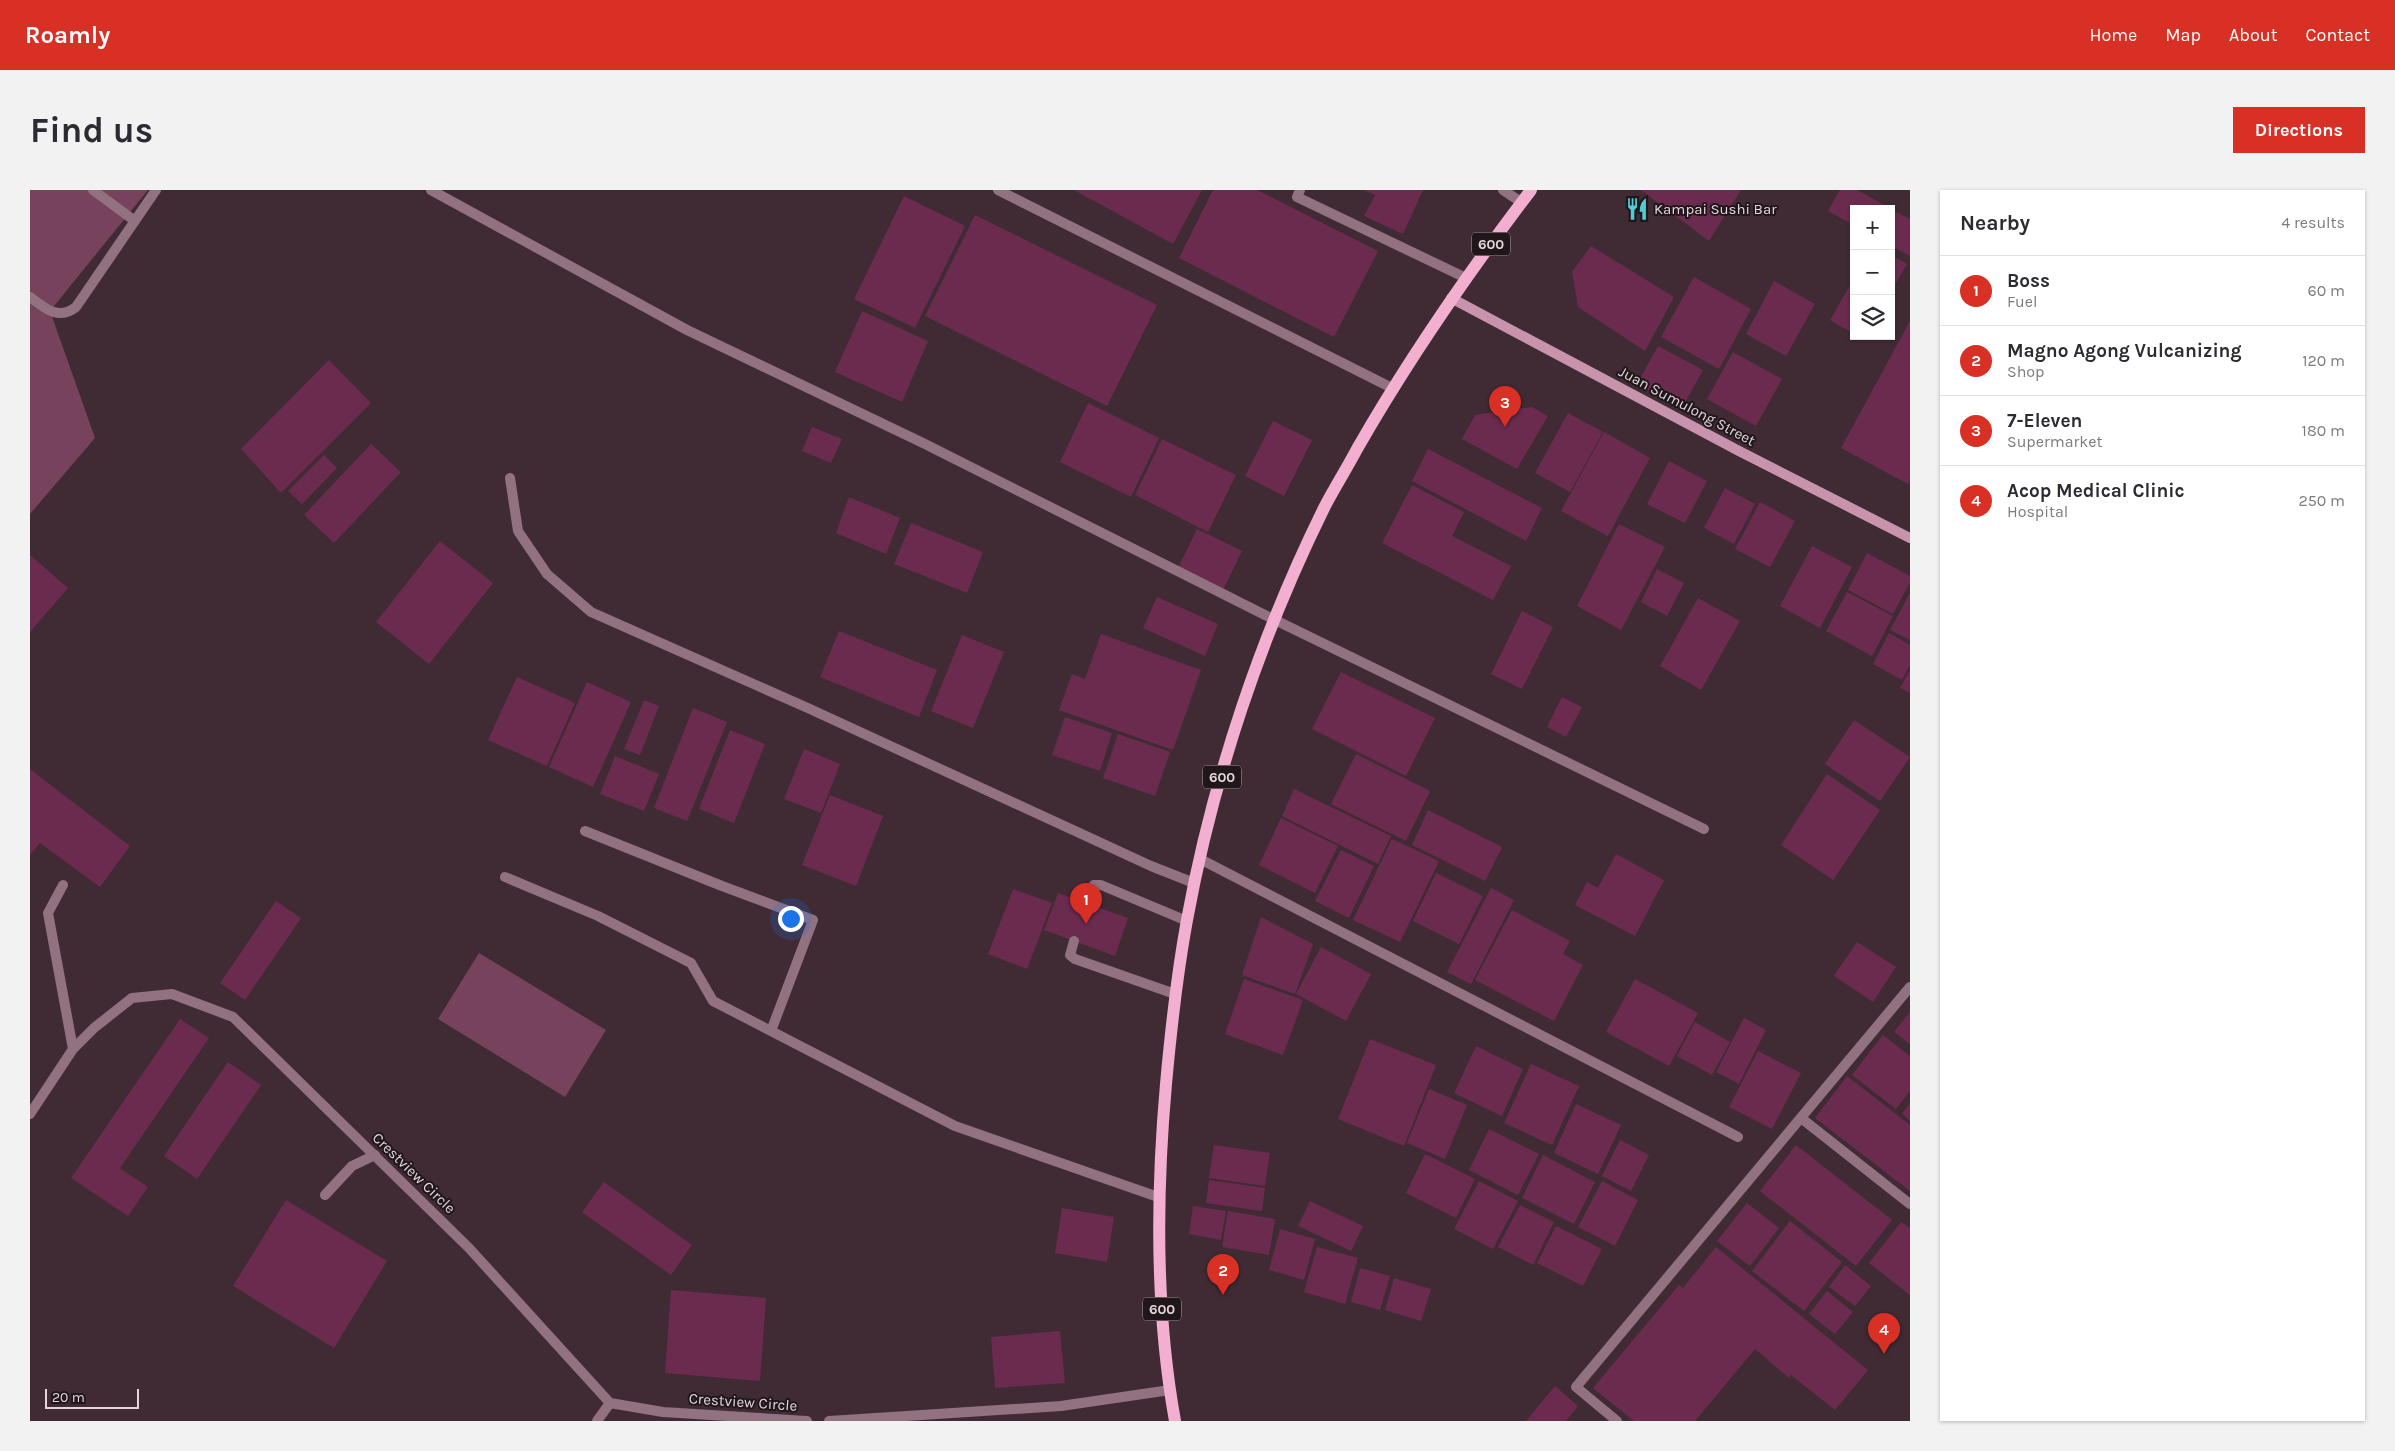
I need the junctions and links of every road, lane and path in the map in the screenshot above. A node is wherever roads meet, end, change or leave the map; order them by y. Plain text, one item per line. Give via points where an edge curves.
1 (93, 190) edge
2 (156, 190) edge
3 (431, 190) edge
4 (998, 190) edge
5 (1300, 190) edge
6 (1503, 190) edge
7 (1531, 190) edge
8 (1521, 202) junction
9 (135, 221) junction
10 (1466, 278) junction
11 (30, 297) edge
12 (1451, 298) junction
13 (1392, 388) junction
14 (510, 478) dead end
15 (1910, 538) edge
16 (1273, 619) junction
17 (1704, 829) dead end
18 (586, 831) dead end
19 (1200, 859) junction
20 (505, 877) dead end
21 (1194, 883) junction
22 (63, 885) dead end
23 (1088, 904) dead end
24 (1187, 921) junction
25 (1074, 941) dead end
26 (1910, 987) edge
27 (1176, 994) junction
28 (771, 1031) junction
29 (73, 1049) junction
30 (30, 1114) edge
31 (1801, 1118) junction
32 (1738, 1137) dead end
33 (374, 1155) junction
34 (325, 1195) dead end
35 (1158, 1197) junction
36 (1910, 1204) edge
37 (1170, 1390) junction
38 (610, 1403) junction
39 (597, 1421) edge
40 (807, 1421) edge
41 (829, 1421) edge
42 (1175, 1421) edge
43 (1617, 1421) edge

1 - 9 street
2 - 9 street
3 - 16 street via 687,330 923,443
4 - 13 street
5 - 10 street via 1297,197
6 - 8 street
7 - 8 main road, 600
8 - 10 main road, 600
9 - 11 street via 76,307 68,313 50,311
10 - 12 main road, 600
12 - 13 main road, 600
12 - 15 street, Juan Sumulong Street
13 - 16 main road, 600 via 1326,504
14 - 21 street via 518,531 547,574 590,612
16 - 17 street
16 - 19 main road, 600 via 1232,739
18 - 28 street via 813,920
19 - 21 main road, 600
19 - 32 street
20 - 28 street via 598,916 691,963 713,1001
21 - 24 main road, 600
22 - 29 street via 48,912
23 - 24 street via 1094,885 1100,885
24 - 27 main road, 600
25 - 27 street via 1070,955 1075,959
26 - 31 street
27 - 35 main road, 600
28 - 35 street via 955,1126
29 - 30 street, Crestview Circle
29 - 33 street, Crestview Circle via 132,998 172,994 233,1017
31 - 36 street
31 - 43 street via 1576,1387
33 - 34 street via 352,1166
33 - 38 street, Crestview Circle via 470,1248
35 - 37 main road, 600 via 1163,1334
37 - 41 street via 1061,1406
37 - 42 main road, 600
38 - 39 street
38 - 40 street, Crestview Circle via 663,1412

